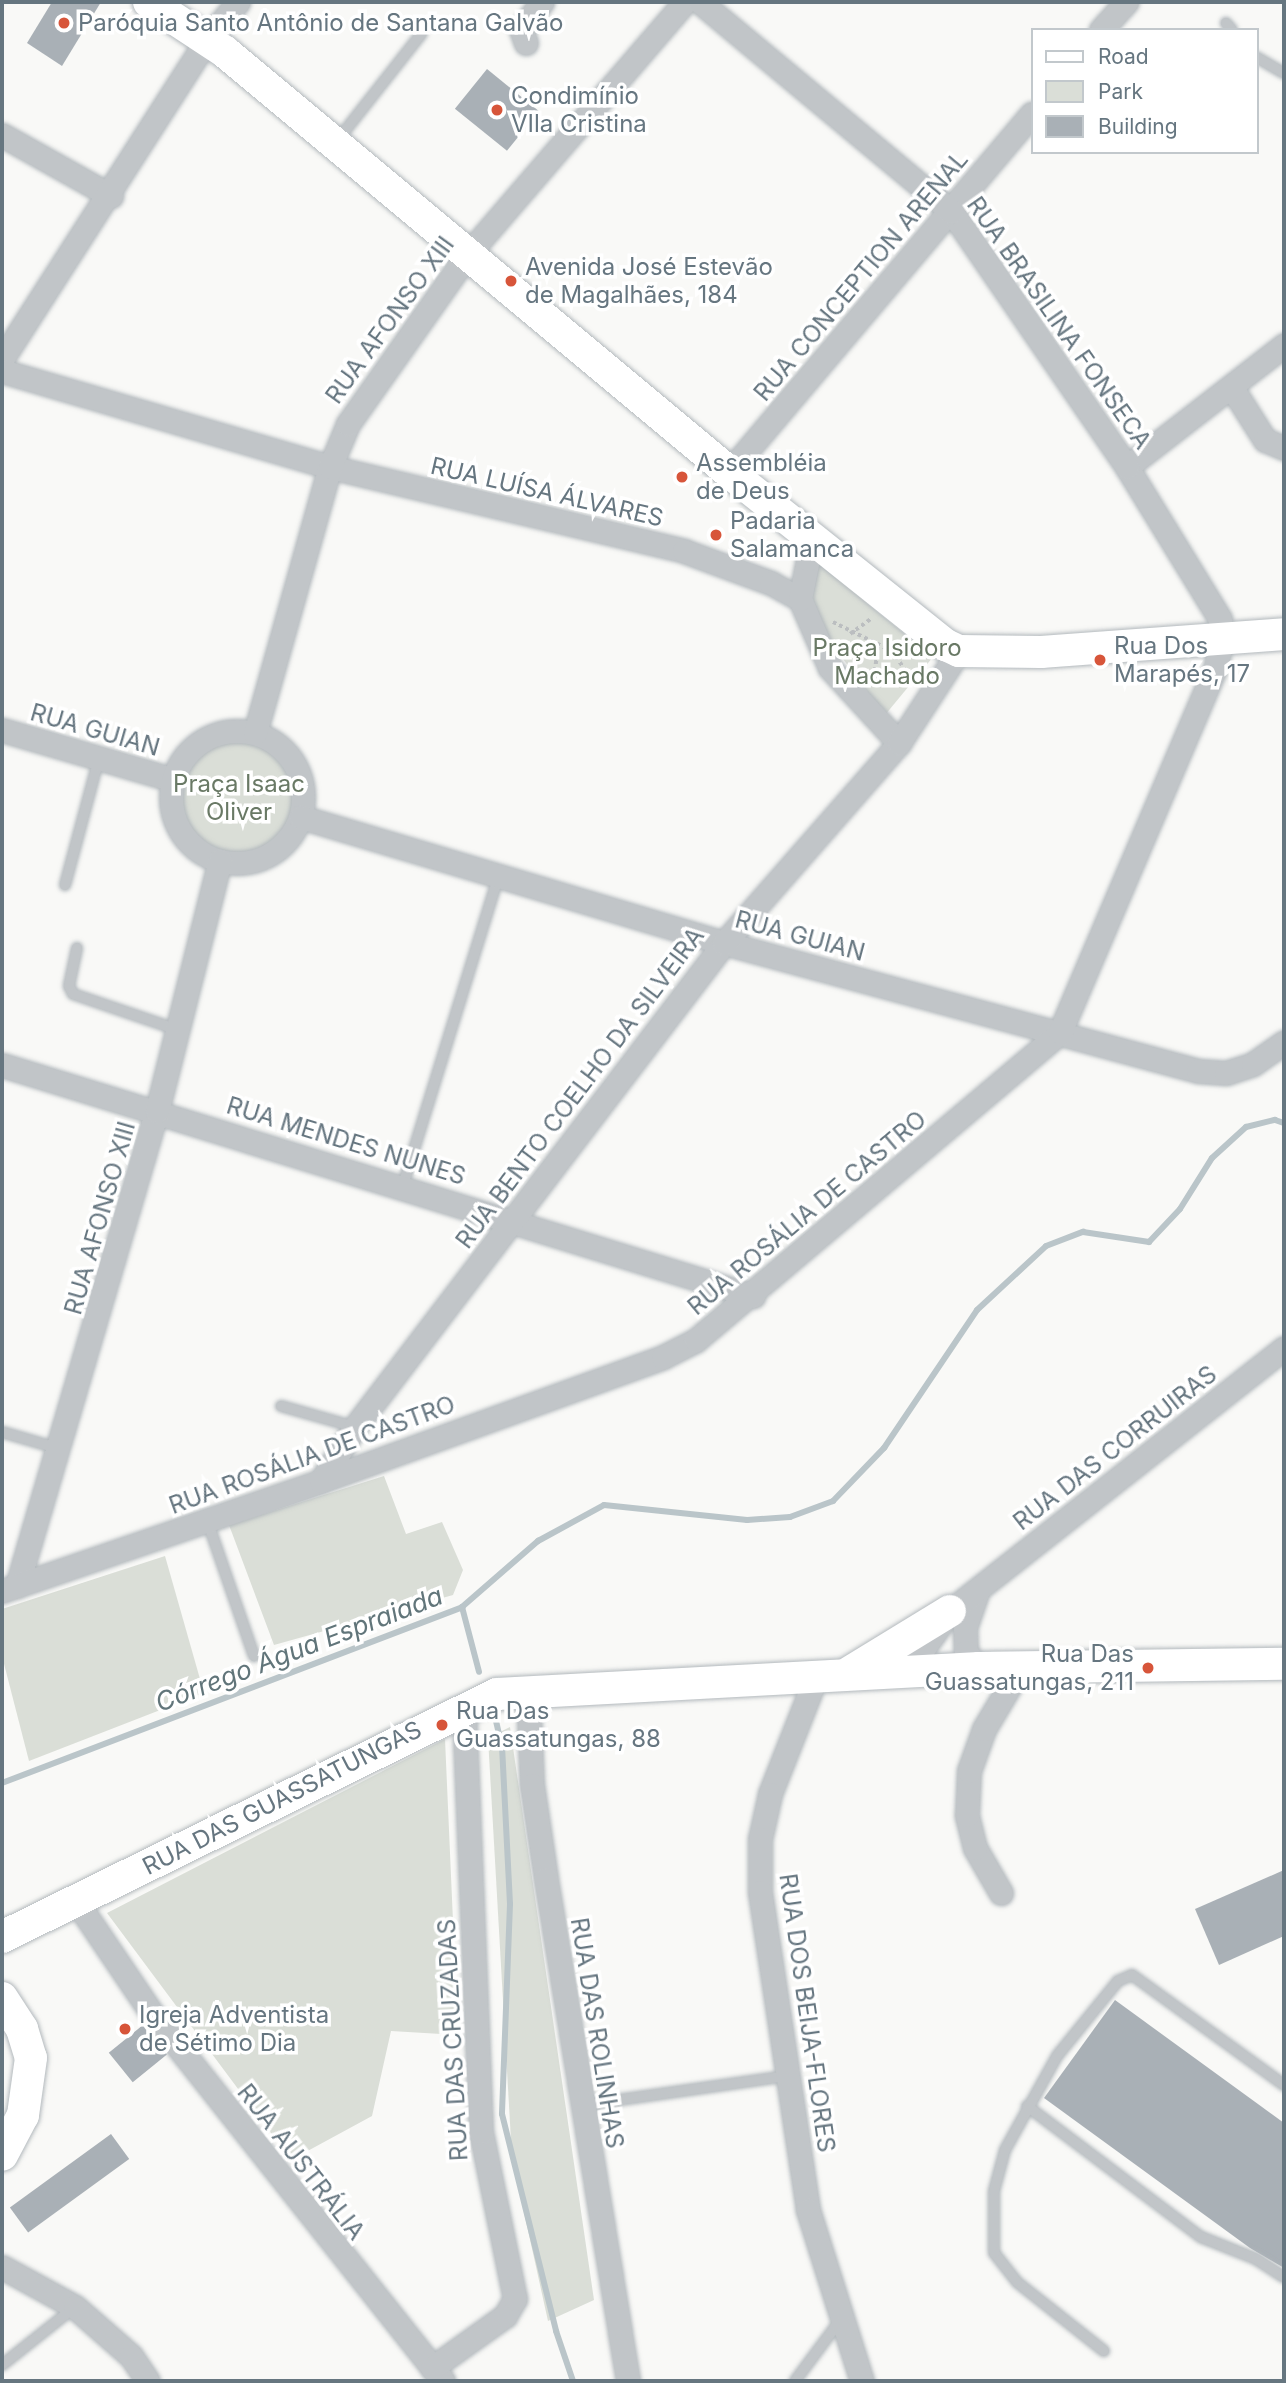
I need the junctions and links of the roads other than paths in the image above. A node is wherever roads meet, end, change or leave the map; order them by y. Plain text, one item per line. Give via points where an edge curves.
1 (149, 2) edge
2 (238, 2) edge
3 (542, 2) edge
4 (685, 2) edge
5 (700, 2) edge
6 (1126, 2) edge
7 (1103, 28) edge
8 (422, 33) dead end
9 (208, 38) junction
10 (526, 43) dead end
11 (1258, 59) edge
12 (1284, 73) edge
13 (1030, 116) edge
14 (2, 135) edge
15 (335, 143) junction
16 (111, 196) junction
17 (951, 211) junction
18 (468, 254) junction
19 (1284, 345) edge
20 (2, 359) edge
21 (2, 371) edge
22 (1232, 388) junction
23 (1284, 448) edge
24 (330, 467) junction
25 (1127, 467) junction
26 (729, 472) junction
27 (802, 529) junction
28 (800, 599) junction
29 (1284, 634) edge
30 (1223, 638) junction
31 (952, 648) junction
32 (2, 730) edge
33 (255, 733) junction
34 (899, 743) junction
35 (99, 758) junction
36 (174, 780) junction
37 (301, 817) junction
38 (220, 861) junction
39 (498, 878) junction
40 (65, 885) dead end
41 (724, 943) junction
42 (77, 948) dead end
43 (178, 1030) junction
44 (1060, 1032) junction
45 (1284, 1042) edge
46 (3, 1069) edge
47 (157, 1111) junction
48 (403, 1185) junction
49 (512, 1220) junction
50 (753, 1296) junction
51 (1284, 1348) edge
52 (281, 1406) dead end
53 (355, 1427) junction
54 (2, 1432) edge
55 (60, 1449) junction
56 (321, 1481) junction
57 (207, 1520) junction
58 (10, 1588) edge
59 (978, 1590) junction
60 (950, 1611) junction
61 (254, 1656) dead end
62 (1284, 1664) edge
63 (1021, 1667) junction
64 (979, 1668) junction
65 (906, 1673) junction
66 (829, 1677) junction
67 (528, 1691) junction
68 (464, 1708) junction
69 (1001, 1893) dead end
70 (76, 1901) junction
71 (2, 1937) edge
72 (2, 1998) edge
73 (788, 2076) junction
74 (1284, 2085) edge
75 (583, 2105) junction
76 (1027, 2106) junction
77 (2, 2155) edge
78 (2, 2267) edge
79 (1284, 2277) edge
80 (75, 2307) junction
81 (842, 2317) junction
82 (1104, 2351) dead end
83 (2, 2365) edge
84 (438, 2375) edge
85 (148, 2381) edge
86 (628, 2381) edge
87 (795, 2381) edge
88 (862, 2381) edge

1 - 9 street
2 - 9 street
3 - 10 street via 521,29
4 - 18 street, RUA AFONSO XIII
5 - 17 street, RUA BRASILINA FONSECA
6 - 7 street
8 - 15 lane
9 - 15 street
9 - 16 street
11 - 12 lane
13 - 17 street, RUA CONCEPTION ARENAL
14 - 16 street
15 - 18 street
16 - 20 street
17 - 25 street, RUA BRASILINA FONSECA
17 - 26 street, RUA CONCEPTION ARENAL
18 - 24 street, RUA AFONSO XIII via 376,379 348,424
18 - 26 street
19 - 22 street
21 - 24 street, RUA LUÍSA ÁLVARES
22 - 23 street via 1265,440
22 - 25 street
24 - 28 street, RUA LUÍSA ÁLVARES via 684,551 771,583
24 - 33 street, RUA AFONSO XIII
25 - 30 street, RUA BRASILINA FONSECA via 1220,619
26 - 27 street
27 - 28 street via 808,559
27 - 31 street
28 - 34 street via 830,668
29 - 30 street
30 - 31 street via 1041,652
30 - 44 street, RUA ROSÁLIA DE CASTRO via 1215,669
31 - 34 street via 929,702
32 - 35 street, RUA GUIAN
33 - 36 street via 235,731 205,740 182,761
33 - 37 street via 290,756 304,796
34 - 41 street, RUA BENTO COELHO DA SILVEIRA
35 - 36 street, RUA GUIAN
35 - 40 lane
36 - 38 street via 171,800 176,821 201,853
37 - 38 street via 278,850 250,862
37 - 39 street, RUA GUIAN
38 - 43 street, RUA AFONSO XIII
39 - 41 street, RUA GUIAN
39 - 48 lane
41 - 44 street, RUA GUIAN
41 - 49 street, RUA BENTO COELHO DA SILVEIRA
42 - 43 lane via 69,986 73,994
43 - 47 street, RUA AFONSO XIII
44 - 45 street, RUA GUIAN via 1198,1072 1226,1073 1252,1064
44 - 50 street, RUA ROSÁLIA DE CASTRO
46 - 47 street, RUA MENDES NUNES
47 - 48 street, RUA MENDES NUNES
47 - 55 street, RUA AFONSO XIII
48 - 49 street, RUA MENDES NUNES
49 - 50 street, RUA MENDES NUNES
49 - 53 street, RUA BENTO COELHO DA SILVEIRA
50 - 56 street, RUA ROSÁLIA DE CASTRO via 696,1340 663,1357
51 - 59 street, RUA DAS CORRUIRAS
52 - 53 lane
53 - 56 street, RUA BENTO COELHO DA SILVEIRA
54 - 55 lane
55 - 58 street, RUA AFONSO XIII
56 - 57 street, RUA ROSÁLIA DE CASTRO
57 - 58 street, RUA ROSÁLIA DE CASTRO
57 - 61 lane
59 - 60 street, RUA DAS CORRUIRAS
59 - 64 street via 965,1627 966,1652
60 - 65 street, RUA DAS CORRUIRAS
60 - 66 street
62 - 63 street, RUA DAS GUASSATUNGAS
63 - 64 street, RUA DAS GUASSATUNGAS
63 - 69 street via 984,1730 969,1771 967,1815 975,1847
64 - 65 street, RUA DAS GUASSATUNGAS
65 - 66 street, RUA DAS GUASSATUNGAS
66 - 67 street, RUA DAS GUASSATUNGAS
66 - 73 street, RUA DOS BEIJA-FLORES via 769,1794 760,1839 760,1892
67 - 68 street, RUA DAS GUASSATUNGAS via 497,1694
67 - 75 street, RUA DAS ROLINHAS via 532,1785
68 - 70 street, RUA DAS GUASSATUNGAS
68 - 84 street, RUA DAS CRUZADAS via 481,2132 515,2299 505,2316
70 - 71 street, RUA DAS GUASSATUNGAS
70 - 84 street, RUA AUSTRÁLIA via 153,2015
72 - 77 street via 22,2029 31,2058 26,2104
73 - 75 lane
73 - 81 street, RUA DOS BEIJA-FLORES via 808,2210
74 - 76 lane via 1141,1979 1124,1975 1057,2056
75 - 86 street, RUA DAS ROLINHAS
76 - 79 lane via 1201,2237 1256,2259
76 - 82 lane via 1005,2150 994,2191 993,2253 1010,2276
78 - 80 street
80 - 83 lane
80 - 85 street via 131,2357
81 - 87 lane
81 - 88 street, RUA DOS BEIJA-FLORES

